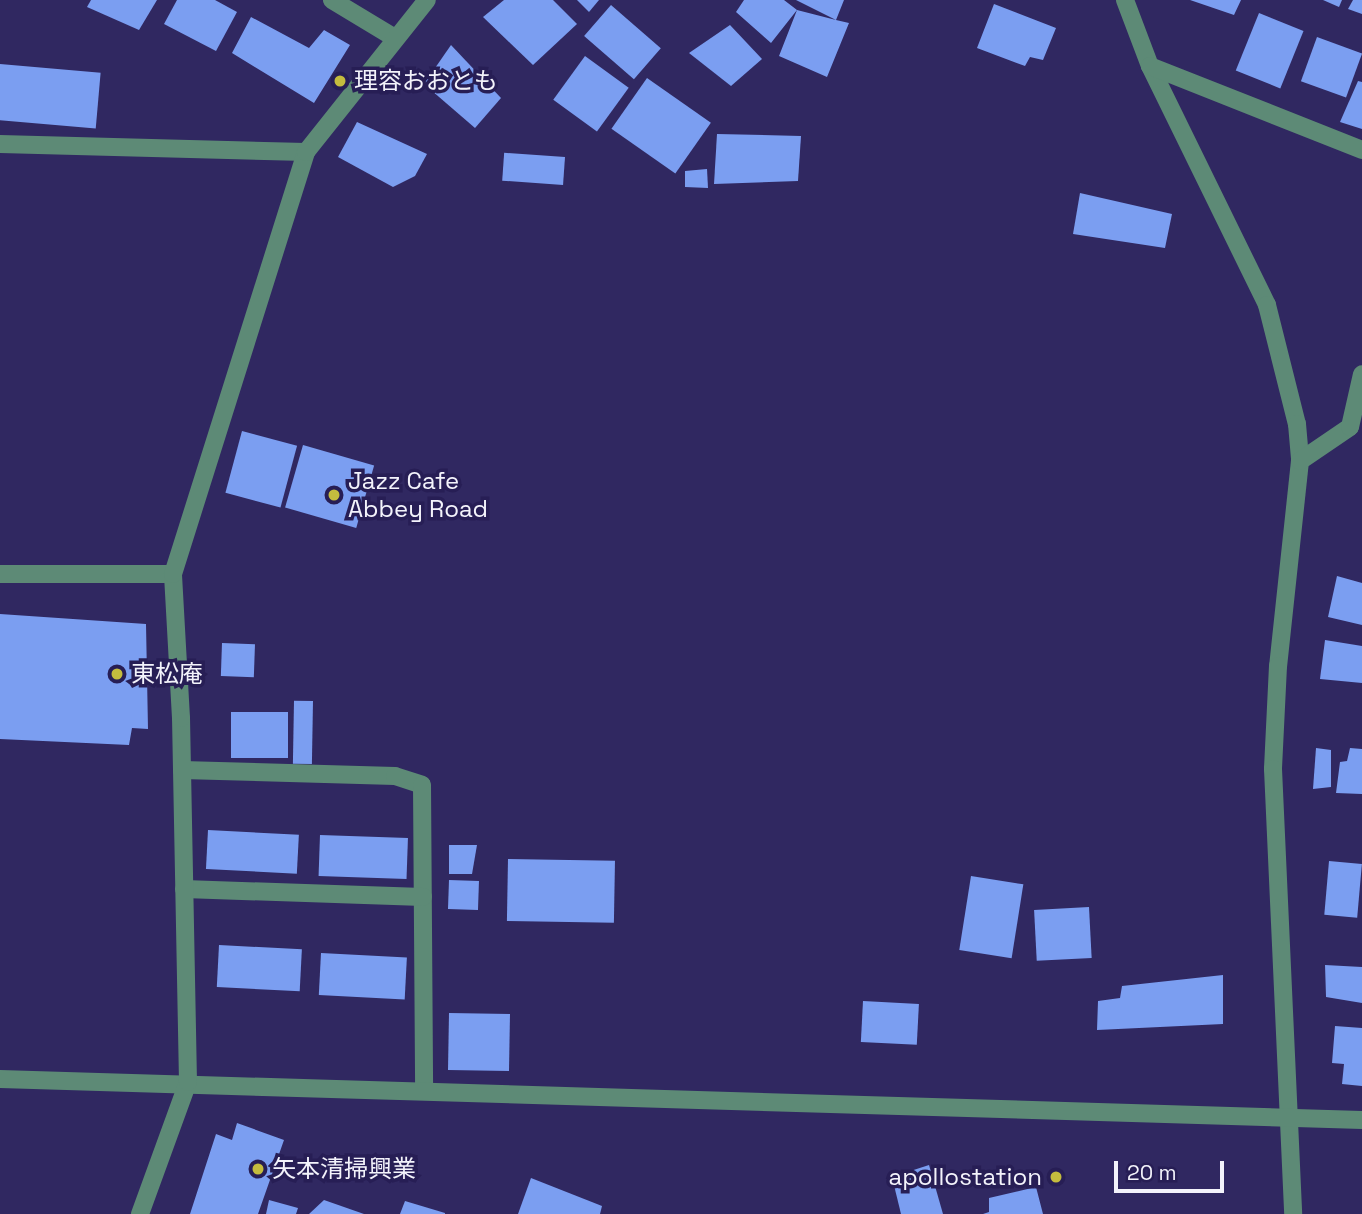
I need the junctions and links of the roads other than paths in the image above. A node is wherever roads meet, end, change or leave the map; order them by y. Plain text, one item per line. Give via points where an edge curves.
1 (332, 0) edge
2 (427, 0) edge
3 (1125, 0) edge
4 (395, 38) junction
5 (1150, 66) junction
6 (0, 145) edge
7 (1362, 150) edge
8 (306, 152) junction
9 (1362, 374) edge
10 (1300, 461) junction
11 (173, 573) junction
12 (0, 574) edge
13 (182, 770) junction
14 (184, 889) junction
15 (423, 897) junction
16 (0, 1079) edge
17 (188, 1082) junction
18 (424, 1091) junction
19 (1288, 1116) junction
20 (1362, 1120) edge
21 (140, 1214) edge
22 (1293, 1214) edge

1 - 4 street
2 - 4 street
3 - 5 street
4 - 8 street
5 - 7 street
5 - 10 street via 1267,304 1297,424
6 - 8 street
8 - 11 street
9 - 10 street via 1350,427
10 - 19 street via 1278,666 1273,769
11 - 12 street
11 - 13 street
13 - 14 street
13 - 15 street via 395,776 422,785
14 - 15 street
14 - 17 street
15 - 18 street
16 - 17 street
17 - 18 street
17 - 21 street
18 - 19 street
19 - 20 street
19 - 22 street

